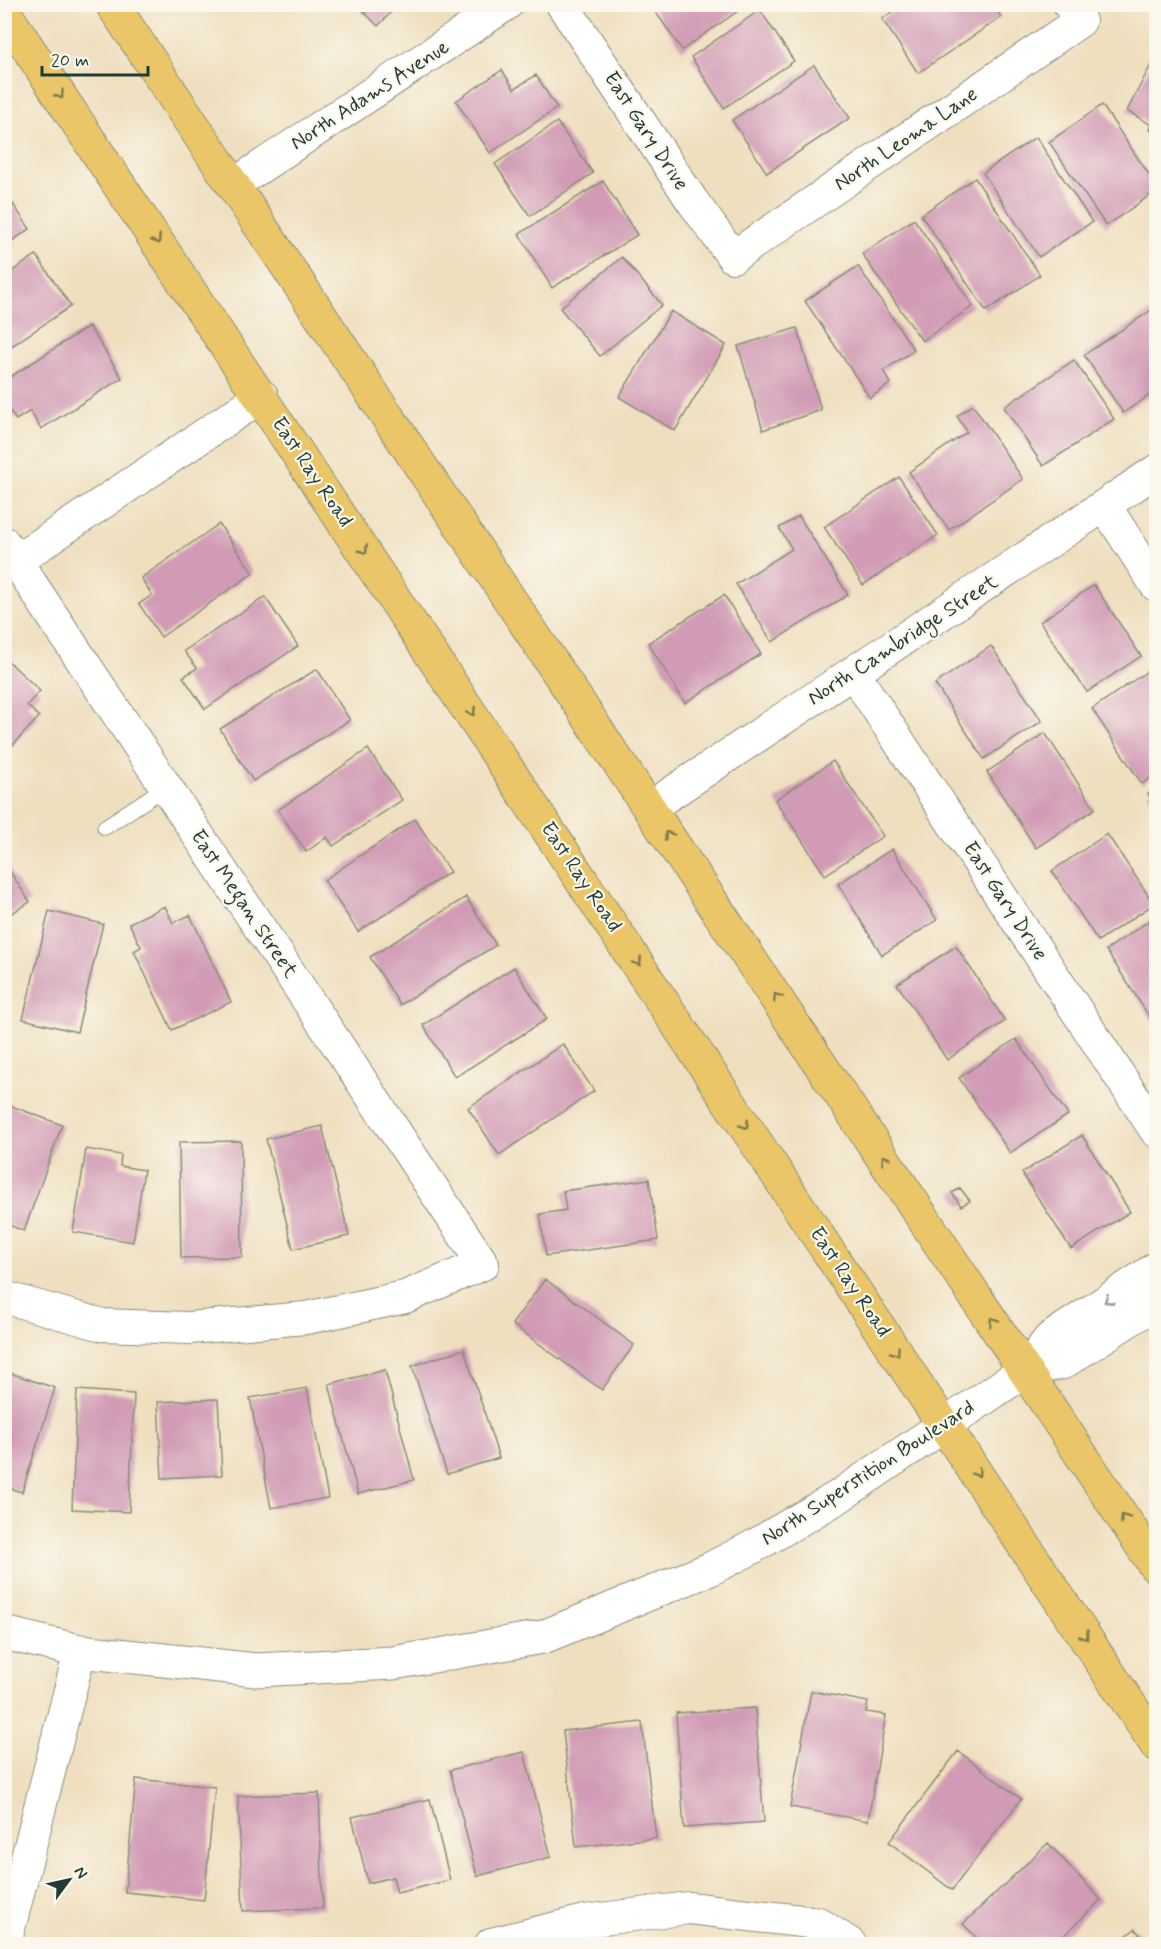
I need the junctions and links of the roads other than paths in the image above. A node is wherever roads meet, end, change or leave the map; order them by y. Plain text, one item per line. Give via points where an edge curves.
1 (112, 4) edge
2 (507, 4) edge
3 (562, 4) edge
4 (4, 12) edge
5 (1075, 13) edge
6 (233, 185) junction
7 (733, 257) joint
8 (262, 396) junction
9 (1156, 471) edge
10 (1105, 506) junction
11 (10, 552) edge
12 (1156, 585) edge
13 (854, 672) junction
14 (166, 787) junction
15 (650, 808) junction
16 (105, 827) dead end
17 (1156, 1131) edge
18 (1156, 1268) edge
19 (4, 1297) edge
20 (1156, 1303) edge
21 (1026, 1370) junction
22 (944, 1425) junction
23 (1156, 1567) edge
24 (4, 1633) edge
25 (80, 1651) junction
26 (1156, 1744) edge
27 (5, 1944) edge
28 (491, 1944) edge
29 (850, 1944) edge

1 - 6 main road
2 - 6 street, North Adams Avenue
3 - 7 street, East Gary Drive
4 -> 8 main road, East Ray Road
5 - 7 street, North Leoma Lane
6 - 15 main road
8 - 11 street
8 -> 22 main road, East Ray Road
9 - 10 street, North Cambridge Street
10 - 12 street
10 - 13 street, North Cambridge Street
11 - 14 street, East Megan Street
13 - 15 street, North Cambridge Street
13 - 17 street, East Gary Drive
14 - 16 lane
14 - 19 street, East Megan Street via 483,1264 405,1297 306,1318 189,1328 102,1325
21 -> 15 main road
18 -> 21 street via 1049,1339
20 - 21 street via 1063,1364
21 - 22 street, North Superstition Boulevard
23 -> 21 main road
22 - 25 street, North Superstition Boulevard via 838,1497 751,1548 710,1569 543,1636 393,1663 256,1670
22 -> 26 main road, East Ray Road
24 - 25 street, North Superstition Boulevard
25 - 27 street
28 - 29 street via 585,1921 689,1908 818,1923

